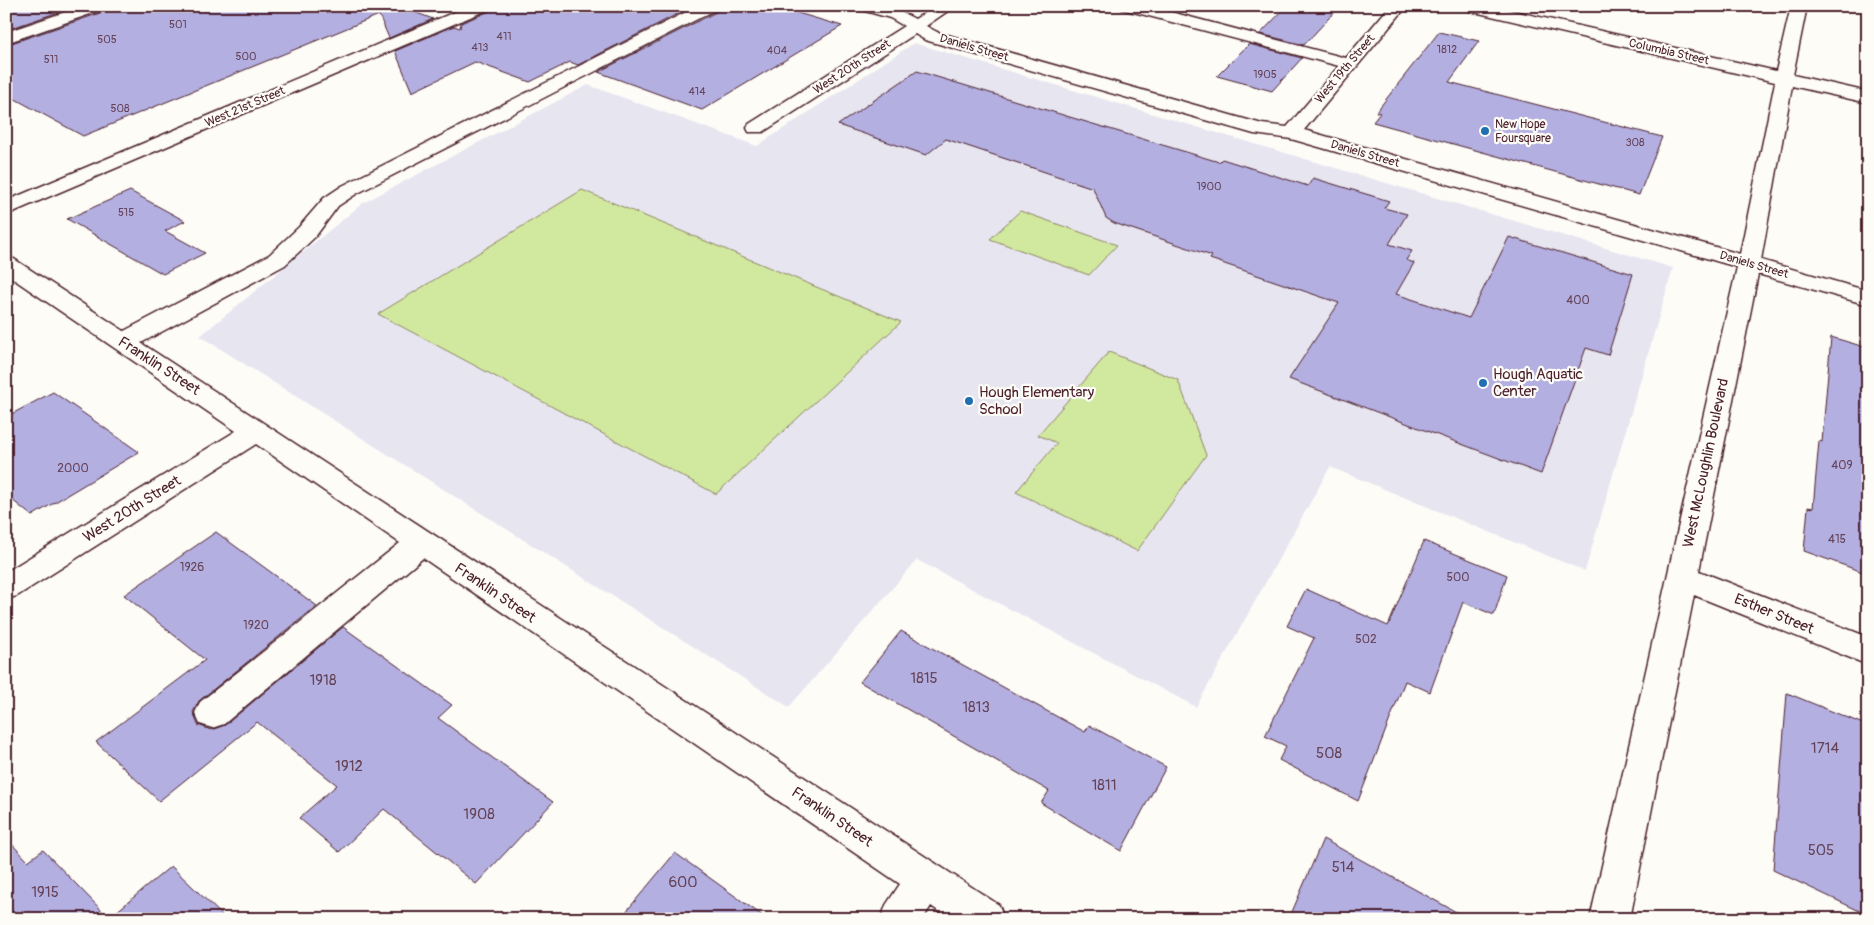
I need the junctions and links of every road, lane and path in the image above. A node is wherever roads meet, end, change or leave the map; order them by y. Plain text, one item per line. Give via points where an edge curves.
1 (99, 6) edge
2 (483, 6) edge
3 (711, 6) edge
4 (864, 6) edge
5 (947, 6) edge
6 (1128, 6) edge
7 (1399, 6) edge
8 (1470, 6) edge
9 (1799, 6) edge
10 (915, 26) junction
11 (6, 38) edge
12 (1350, 64) junction
13 (1784, 79) junction
14 (1868, 98) edge
15 (756, 128) dead end
16 (1292, 133) junction
17 (6, 208) edge
18 (6, 264) edge
19 (1750, 264) junction
20 (1868, 298) edge
21 (123, 342) junction
22 (257, 431) junction
23 (421, 542) junction
24 (1681, 577) junction
25 (6, 587) edge
26 (1868, 651) edge
27 (212, 713) dead end
28 (926, 880) junction
29 (900, 919) edge
30 (985, 919) edge
31 (1610, 919) edge

1 - 11 street
2 - 17 street, West 21st Street
3 - 21 street via 349,190 331,202 307,232 277,260
4 - 10 street, Daniels Street via 896,15
5 - 10 street, West 20th Street
6 - 12 street
7 - 12 street, West 19th Street
8 - 13 street, Columbia Street
9 - 13 street, West McLoughlin Boulevard
10 - 15 street, West 20th Street
10 - 16 street, Daniels Street via 931,36 1252,128
12 - 16 street, West 19th Street
13 - 14 street, Columbia Street
13 - 19 street, West McLoughlin Boulevard
16 - 19 street, Daniels Street
18 - 21 street, Franklin Street
19 - 20 street, Daniels Street
19 - 24 street, West McLoughlin Boulevard
21 - 22 street, Franklin Street
22 - 23 street, Franklin Street
22 - 25 street, West 20th Street
23 - 27 street
23 - 28 street, Franklin Street
24 - 26 street, Esther Street
24 - 31 street, West McLoughlin Boulevard
28 - 29 street
28 - 30 street, Franklin Street

